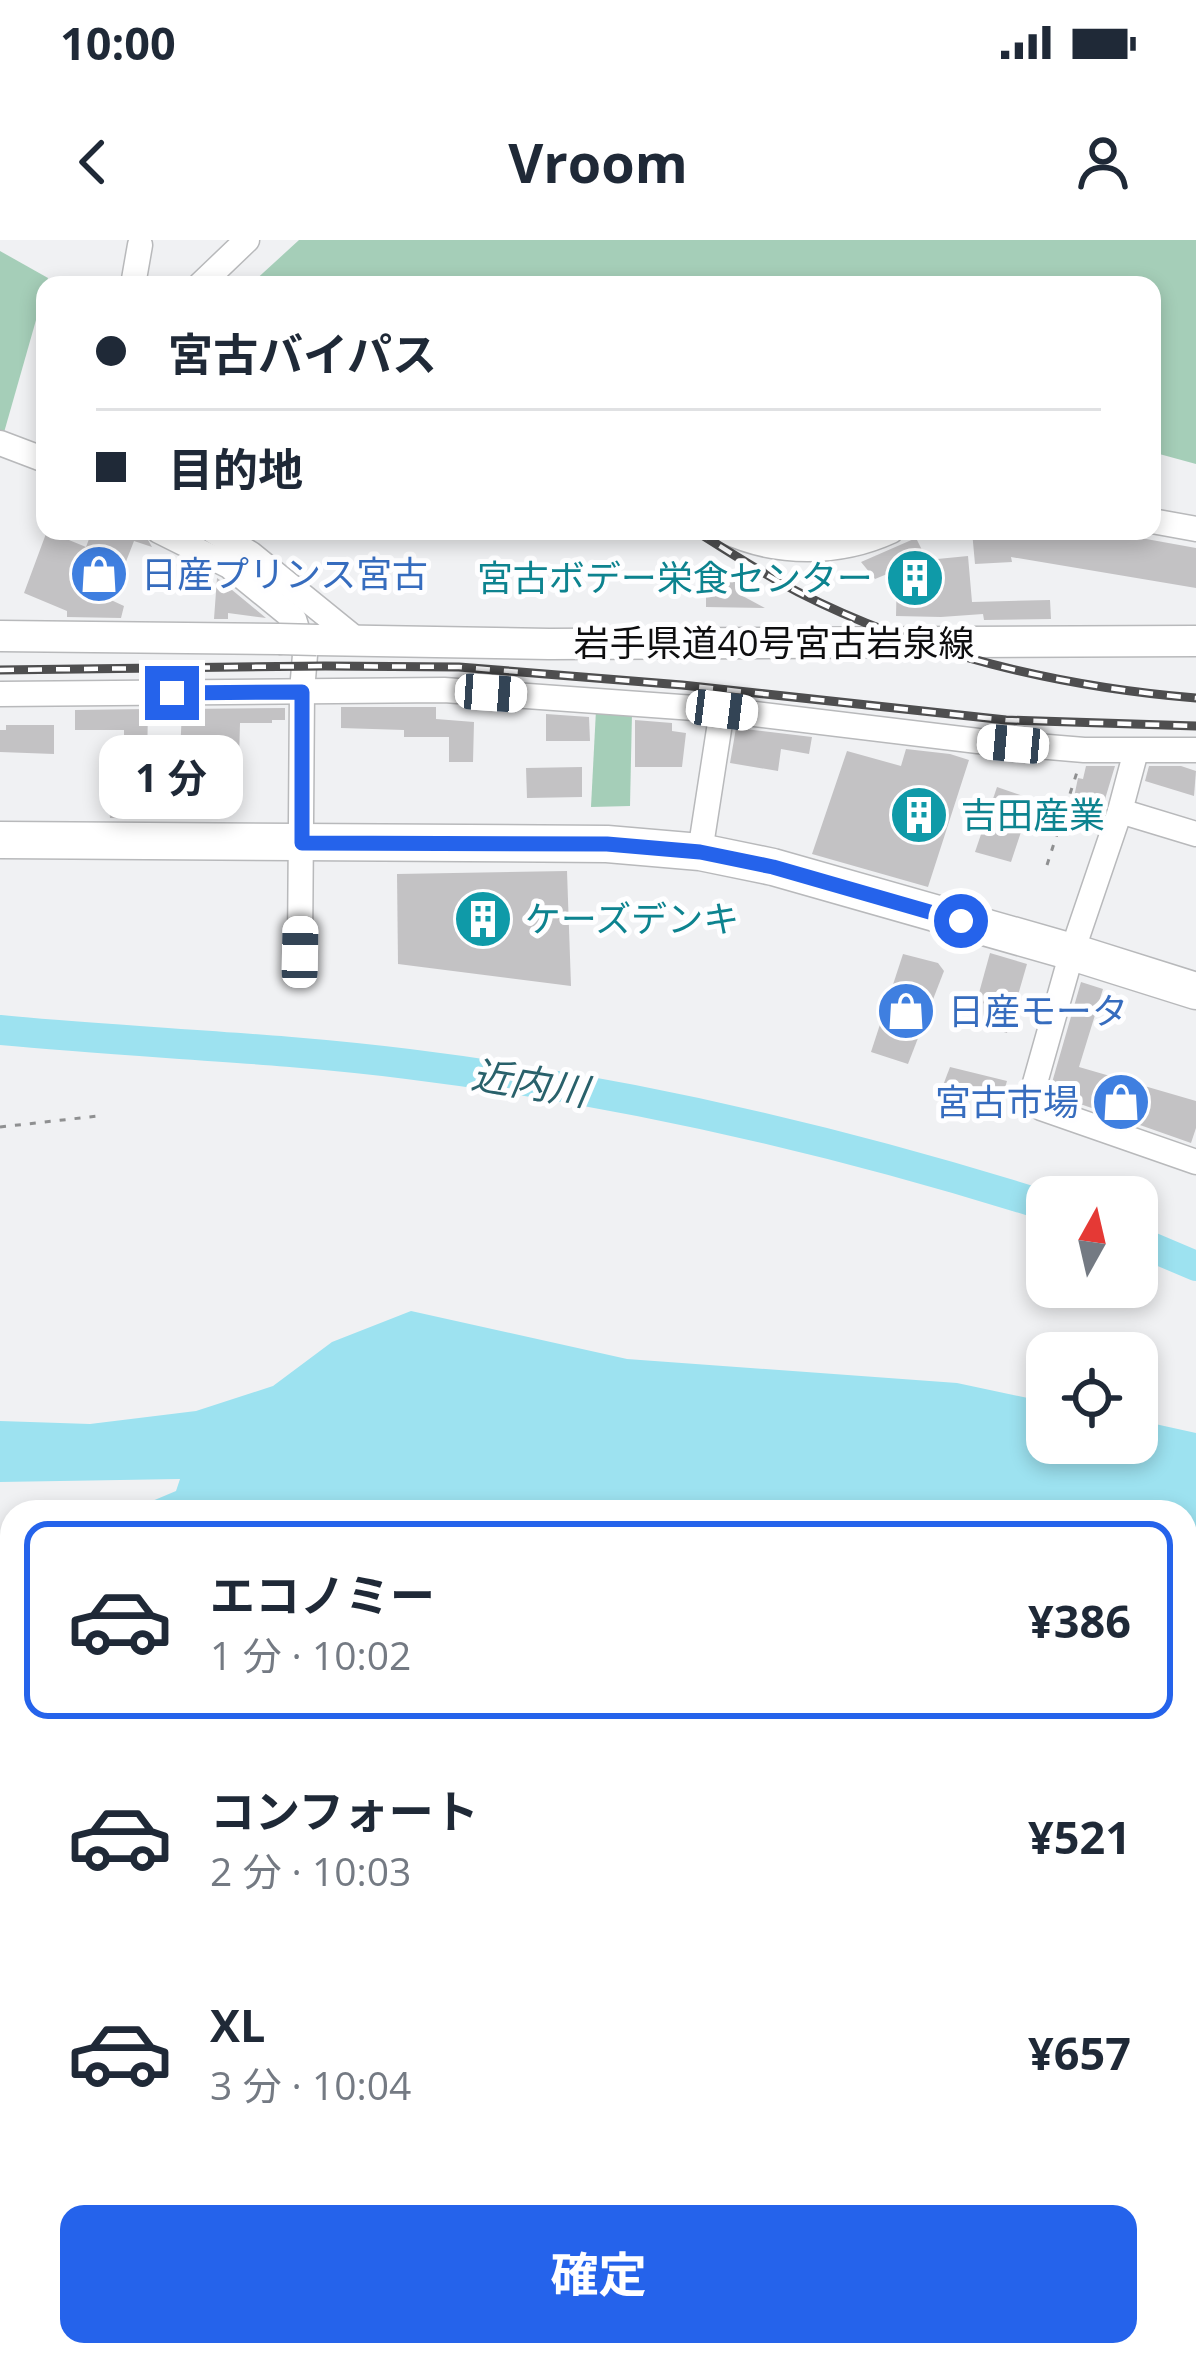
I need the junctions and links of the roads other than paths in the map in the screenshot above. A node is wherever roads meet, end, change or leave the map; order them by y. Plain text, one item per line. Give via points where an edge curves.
1 (247, 240) edge
2 (140, 245) dead end
3 (135, 276) edge
4 (209, 276) edge
5 (0, 443) edge
6 (36, 457) edge
7 (1161, 522) edge
8 (1196, 529) edge
9 (177, 540) edge
10 (228, 540) edge
11 (745, 540) edge
12 (783, 540) edge
13 (866, 540) edge
14 (0, 636) edge
15 (357, 640) junction
16 (1196, 640) edge
17 (302, 692) junction
18 (0, 694) edge
19 (722, 710) junction
20 (1196, 750) edge
21 (1136, 751) junction
22 (1120, 811) junction
23 (1196, 834) edge
24 (0, 840) edge
25 (302, 843) junction
26 (700, 852) junction
27 (300, 952) dead end
28 (1072, 952) junction
29 (1196, 991) edge
30 (1196, 1162) edge

1 - 4 street
2 - 3 street
5 - 6 street
7 - 8 street
9 - 17 street via 229,566 294,619 305,655
10 - 15 street
11 - 12 street
12 - 13 street via 834,548
14 - 15 main road, 岩手県道40号宮古岩泉線, bridge
15 - 16 main road, 岩手県道40号宮古岩泉線
17 - 18 street
17 - 19 street via 444,690
17 - 25 street
19 - 21 street
19 - 26 street
20 - 21 street
21 - 22 street
22 - 23 street
22 - 28 street
24 - 25 highway
25 - 26 highway
25 - 27 street
26 - 28 highway
28 - 29 highway
28 - 30 street via 1031,1097 1041,1108

